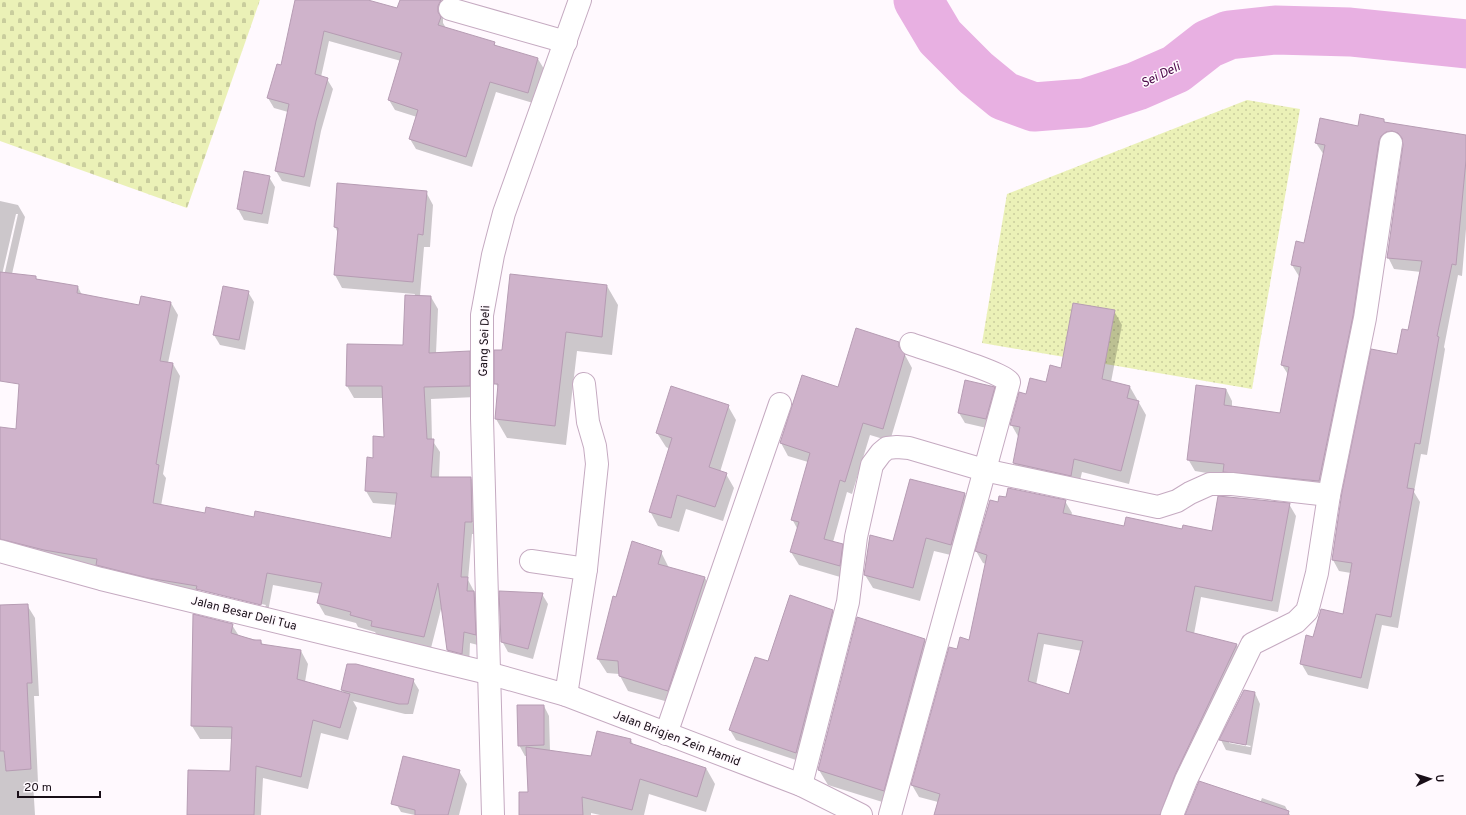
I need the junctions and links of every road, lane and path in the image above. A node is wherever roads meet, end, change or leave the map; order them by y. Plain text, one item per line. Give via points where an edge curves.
1 (580, 0) edge
2 (450, 9) dead end
3 (566, 42) junction
4 (1391, 143) dead end
5 (911, 344) dead end
6 (584, 384) dead end
7 (780, 404) dead end
8 (984, 470) junction
9 (1329, 495) junction
10 (0, 551) edge
11 (531, 561) dead end
12 (586, 569) junction
13 (488, 673) junction
14 (566, 695) junction
15 (666, 734) junction
16 (801, 785) junction
17 (494, 815) edge
18 (862, 815) edge
19 (890, 815) edge
20 (1172, 815) edge

1 - 3 street, Gang Sei Deli
2 - 3 street
3 - 13 street, Gang Sei Deli via 504,213 482,315
4 - 9 street via 1364,318
5 - 8 street via 1008,380
6 - 12 street via 588,422 598,456
7 - 15 street
8 - 9 street via 1158,507 1177,501 1210,484 1232,484
8 - 16 street via 909,448 896,447 887,448 872,465 856,538 848,602
8 - 19 street
9 - 20 street via 1317,573 1307,611 1296,622 1252,644 1186,780
10 - 13 street, Jalan Besar Deli Tua via 101,579
11 - 12 street
12 - 14 street
13 - 14 street, Jalan Brigjen Zein Hamid
13 - 17 street, Gang Sei Deli
14 - 15 street, Jalan Brigjen Zein Hamid
15 - 16 street, Jalan Brigjen Zein Hamid
16 - 18 street, Jalan Brigjen Zein Hamid

